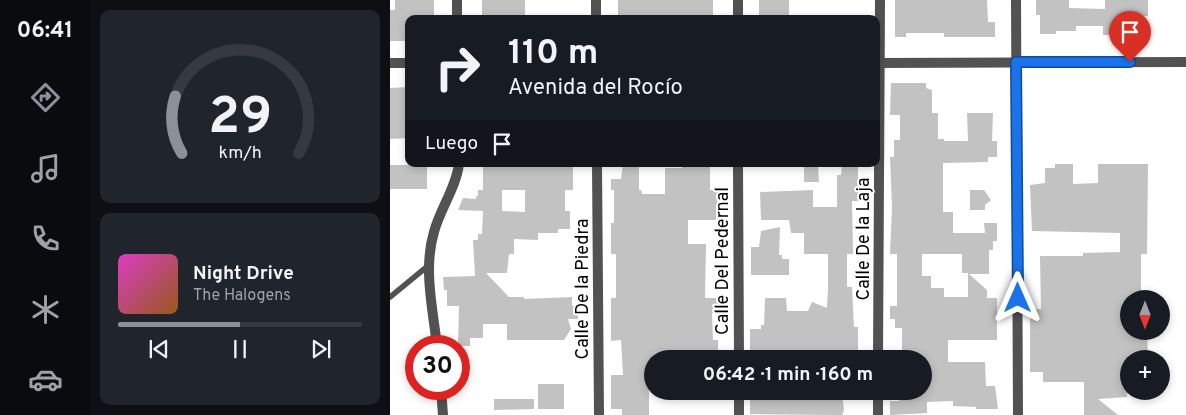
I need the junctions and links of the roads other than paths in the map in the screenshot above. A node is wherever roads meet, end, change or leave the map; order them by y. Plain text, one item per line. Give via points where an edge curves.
1 (457, 0) edge
2 (596, 0) edge
3 (738, 0) edge
4 (880, 0) edge
5 (1016, 0) edge
6 (457, 15) edge
7 (596, 15) edge
8 (738, 15) edge
9 (880, 15) edge
10 (1016, 62) junction
11 (1186, 62) edge
12 (390, 63) edge
13 (405, 63) edge
14 (880, 63) edge
15 (457, 167) edge
16 (597, 167) edge
17 (738, 167) edge
18 (878, 167) edge
19 (430, 264) junction
20 (390, 297) edge
21 (436, 335) edge
22 (739, 350) edge
23 (878, 350) edge
24 (442, 400) edge
25 (739, 400) edge
26 (878, 400) edge
27 (443, 415) edge
28 (599, 415) edge
29 (739, 415) edge
30 (878, 415) edge
31 (1018, 415) edge

1 - 6 street
2 - 7 street
3 - 8 street
4 - 9 street, Calle De la Laja
5 - 10 street
10 - 11 street
10 - 14 street
10 - 31 street
12 - 13 street
15 - 19 street via 434,232
16 - 28 street, Calle De la Piedra
17 - 22 street, Calle Del Pedernal
18 - 23 street, Calle De la Laja
19 - 20 lane
19 - 21 street
24 - 27 street
25 - 29 street
26 - 30 street

